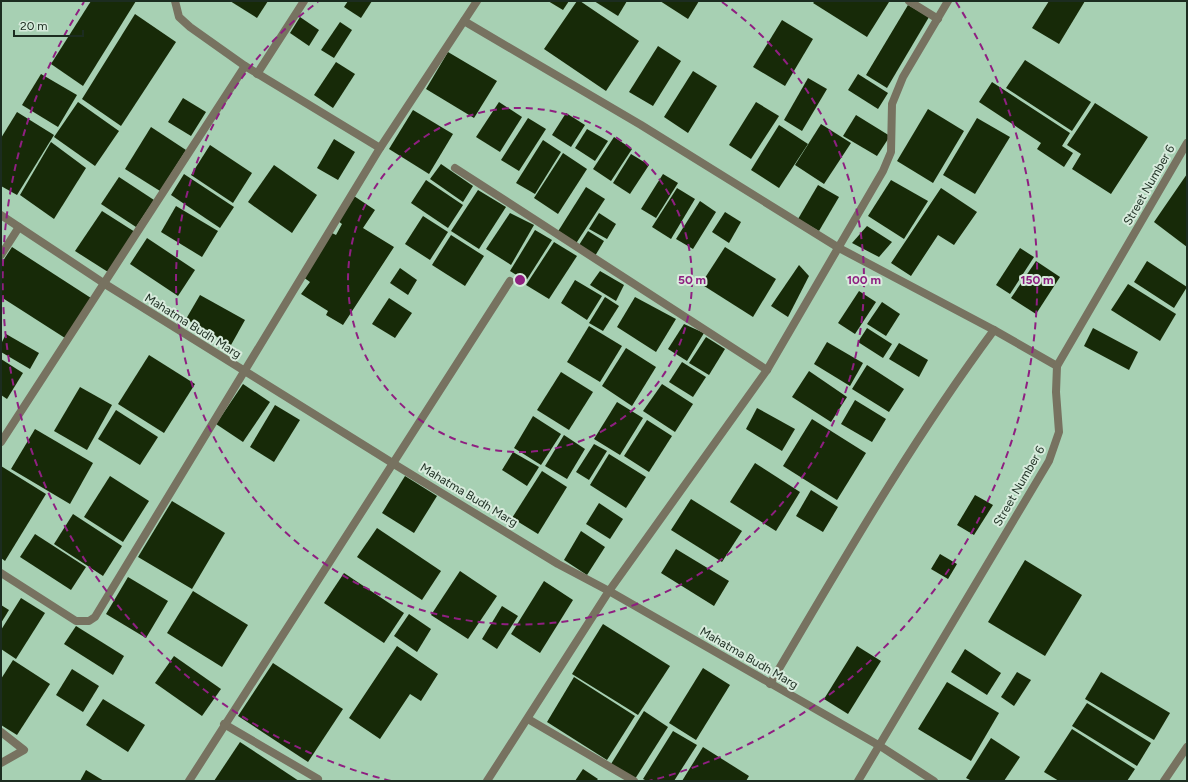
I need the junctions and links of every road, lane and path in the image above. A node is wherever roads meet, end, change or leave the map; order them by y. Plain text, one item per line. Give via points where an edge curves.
1 (175, 1) edge
2 (304, 1) edge
3 (477, 1) edge
4 (909, 1) edge
5 (948, 1) edge
6 (938, 19) junction
7 (464, 21) junction
8 (245, 66) junction
9 (257, 74) junction
10 (1187, 143) edge
11 (380, 148) junction
12 (455, 168) dead end
13 (1, 215) edge
14 (19, 227) junction
15 (839, 248) junction
16 (1, 255) edge
17 (510, 281) dead end
18 (105, 284) junction
19 (994, 330) junction
20 (1057, 366) junction
21 (767, 370) junction
22 (244, 372) junction
23 (1, 442) edge
24 (394, 464) junction
25 (1, 573) edge
26 (609, 590) junction
27 (770, 684) junction
28 (528, 719) junction
29 (224, 724) junction
30 (1, 732) edge
31 (880, 746) junction
32 (1187, 747) edge
33 (1, 763) edge
34 (318, 779) dead end
35 (189, 781) edge
36 (487, 781) edge
37 (634, 781) edge
38 (858, 781) edge
39 (934, 781) edge
40 (1164, 781) edge

1 - 8 street via 179,17
2 - 9 street
3 - 7 street
4 - 6 street
5 - 6 street
6 - 15 street via 903,77 892,104 891,152 883,171
7 - 11 street
7 - 15 street via 641,125
8 - 9 street
8 - 18 street
9 - 11 street
10 - 20 street, Street Number 6
11 - 22 street
12 - 21 street
13 - 14 street, Mahatma Budh Marg
14 - 16 street
14 - 18 street, Mahatma Budh Marg
15 - 19 street
15 - 21 street
17 - 24 street
18 - 22 street, Mahatma Budh Marg
18 - 23 street
19 - 20 street
19 - 27 street via 945,399 870,516
20 - 31 street, Street Number 6 via 1059,432 1049,461
21 - 26 street
22 - 24 street, Mahatma Budh Marg
22 - 25 street via 95,616 89,621 76,620
24 - 26 street, Mahatma Budh Marg via 558,564
24 - 29 street
26 - 27 street, Mahatma Budh Marg
26 - 28 street
27 - 31 street, Mahatma Budh Marg
28 - 36 street
28 - 37 street
29 - 34 street
29 - 35 street
30 - 33 street via 24,750
31 - 38 street, Street Number 6
31 - 39 street, Mahatma Budh Marg
32 - 40 street

